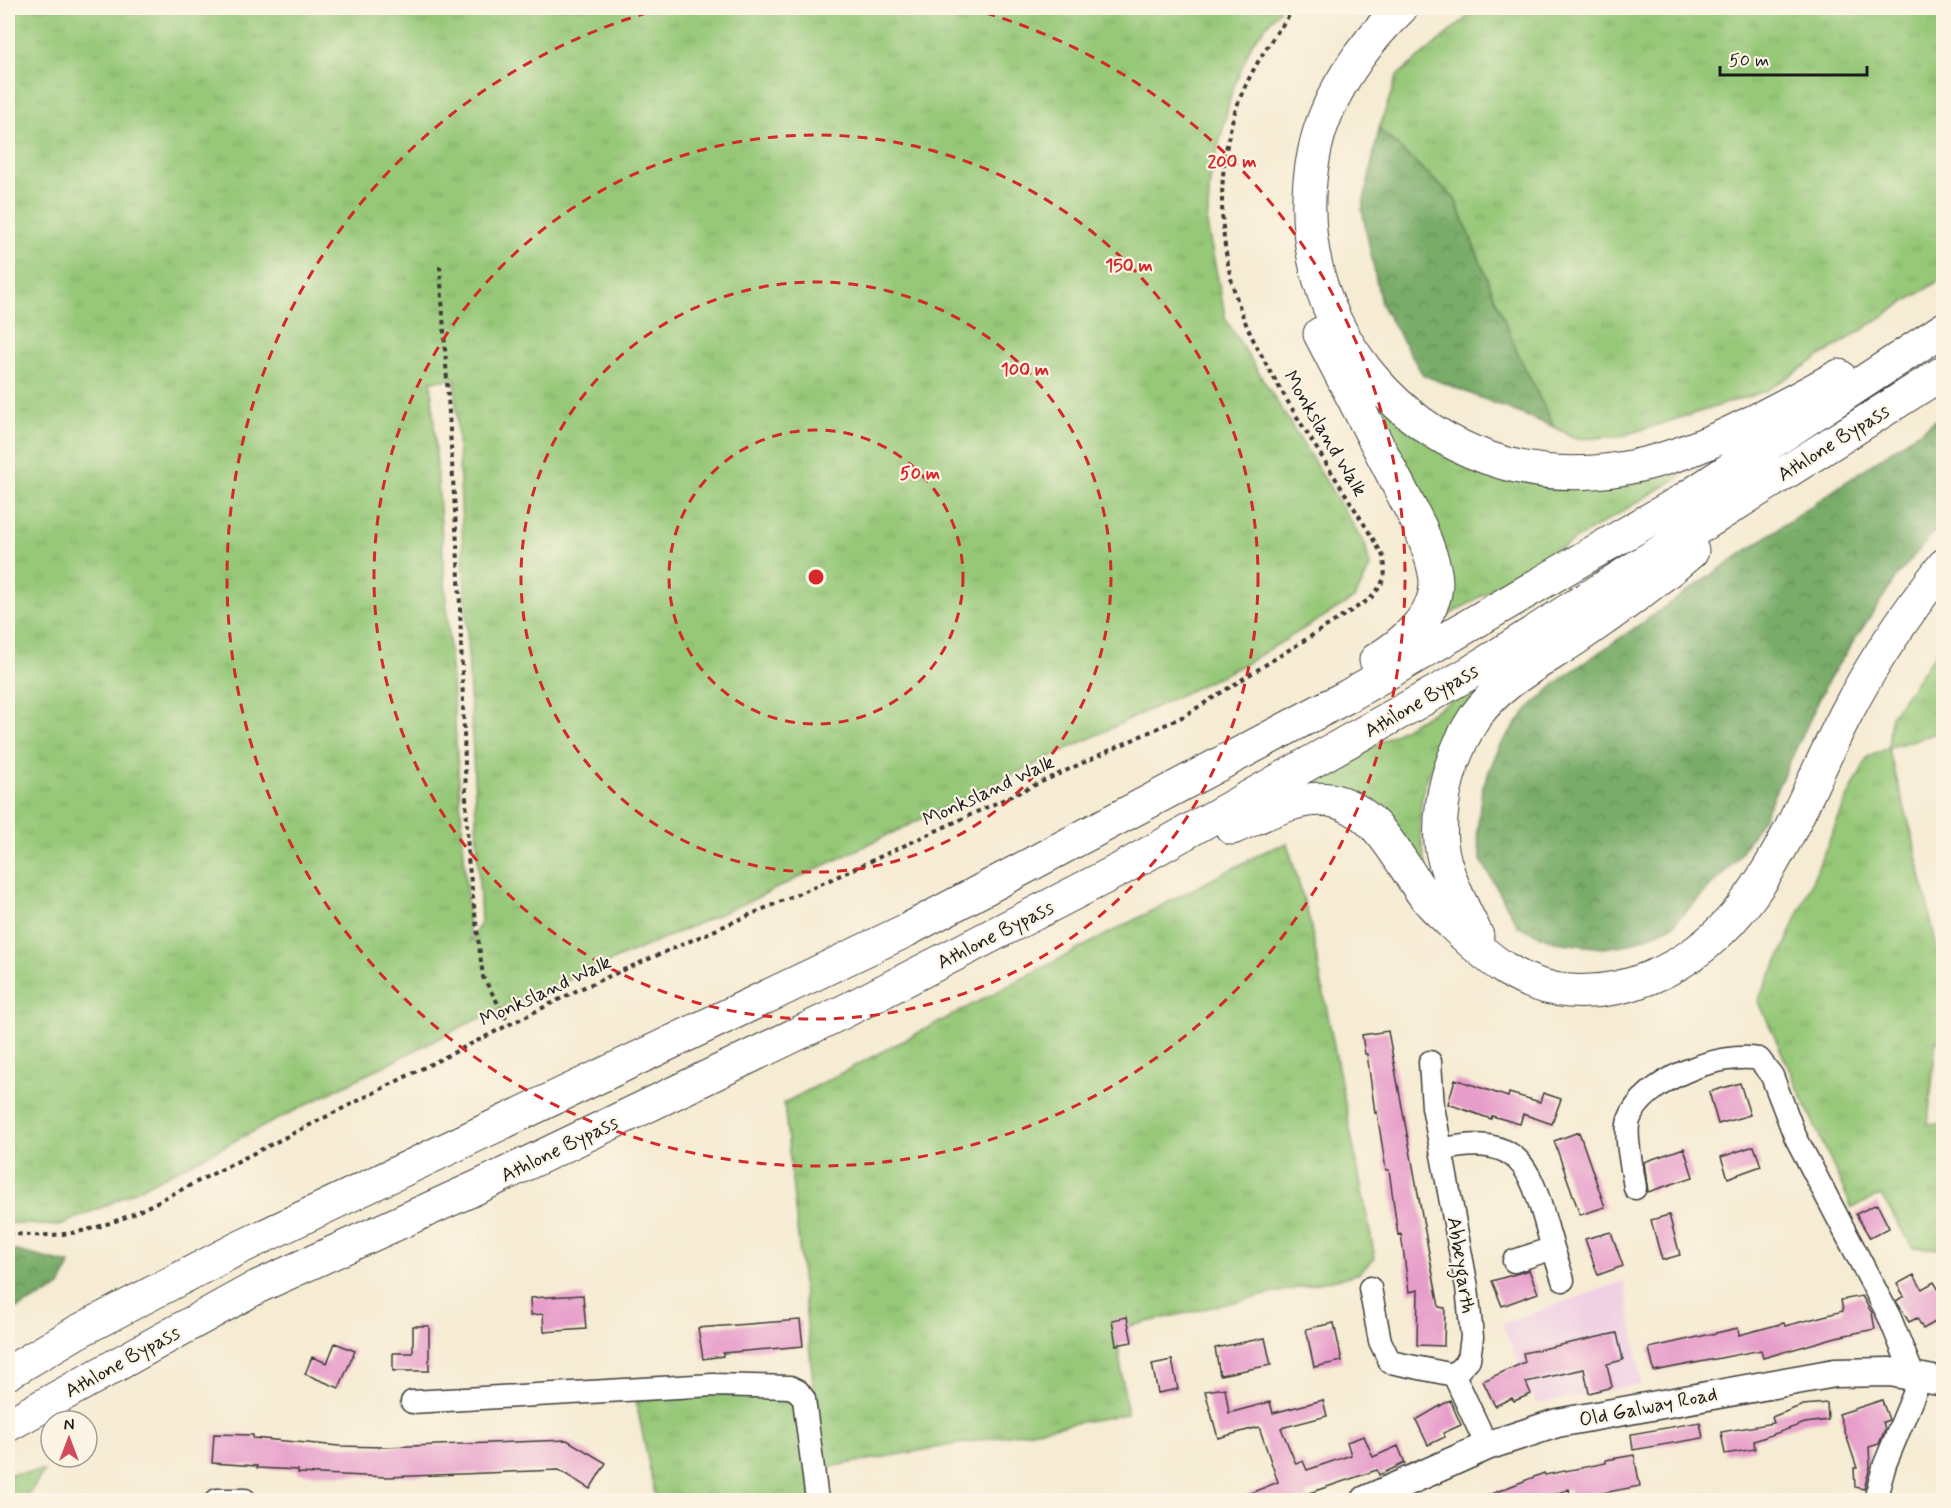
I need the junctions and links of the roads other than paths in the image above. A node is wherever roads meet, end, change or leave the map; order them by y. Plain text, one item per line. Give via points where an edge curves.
1 (1373, 8) edge
2 (1401, 8) edge
3 (1944, 323) edge
4 (1944, 328) edge
5 (1944, 372) edge
6 (1774, 480) junction
7 (1944, 565) edge
8 (1276, 734) junction
9 (1121, 869) junction
10 (1488, 960) junction
11 (1430, 1062) dead end
12 (1441, 1150) junction
13 (1635, 1188) dead end
14 (1553, 1248) junction
15 (1514, 1262) dead end
16 (1563, 1280) dead end
17 (1370, 1288) dead end
18 (8, 1373) edge
19 (1454, 1375) junction
20 (1926, 1378) edge
21 (412, 1402) dead end
22 (8, 1425) edge
23 (1487, 1446) junction
24 (1382, 1497) edge
25 (217, 1499) edge
26 (245, 1500) edge
27 (817, 1500) edge
28 (1875, 1500) edge

1 - 8 highway via 1345,40 1305,113 1292,164 1287,216 1290,245 1308,309 1420,527 1436,582 1420,623 1396,648 1327,689
2 - 3 highway via 1363,51 1341,84 1325,120 1314,152 1309,193 1310,237 1332,319 1352,353 1384,392 1447,441 1492,460 1548,471 1593,472 1640,465 1733,431
4 - 8 highway, Athlone Bypass via 1684,499 1348,696
5 - 6 highway, Athlone Bypass
6 - 9 highway, Athlone Bypass via 1468,674
6 - 10 highway via 1656,582 1502,690 1476,716 1448,776 1441,815 1441,845 1458,897
7 - 10 highway via 1889,640 1853,700 1795,824 1764,878 1731,920 1701,949 1675,968 1604,991 1543,987
8 - 18 highway, Athlone Bypass via 907,930 237,1249 77,1332
9 - 10 highway via 1275,810 1308,800 1330,801 1352,808 1382,832 1426,898
9 - 22 highway, Athlone Bypass via 833,1017 480,1186 257,1287
11 - 12 street, Abbeygarth via 1432,1107
12 - 14 street via 1470,1145 1508,1151 1516,1156 1531,1176
12 - 19 street, Abbeygarth via 1471,1316 1469,1359
13 - 20 street via 1629,1121 1640,1101 1661,1083 1709,1064 1743,1056 1759,1059 1772,1076 1795,1136 1889,1316
14 - 15 street
14 - 16 street
17 - 19 street via 1380,1341 1390,1362
19 - 23 street
20 - 23 main road, Old Galway Road via 1864,1371 1780,1381 1557,1423
20 - 28 street via 1885,1464
21 - 27 street via 713,1385 790,1387 804,1399
23 - 24 main road, Old Galway Road
25 - 26 street

